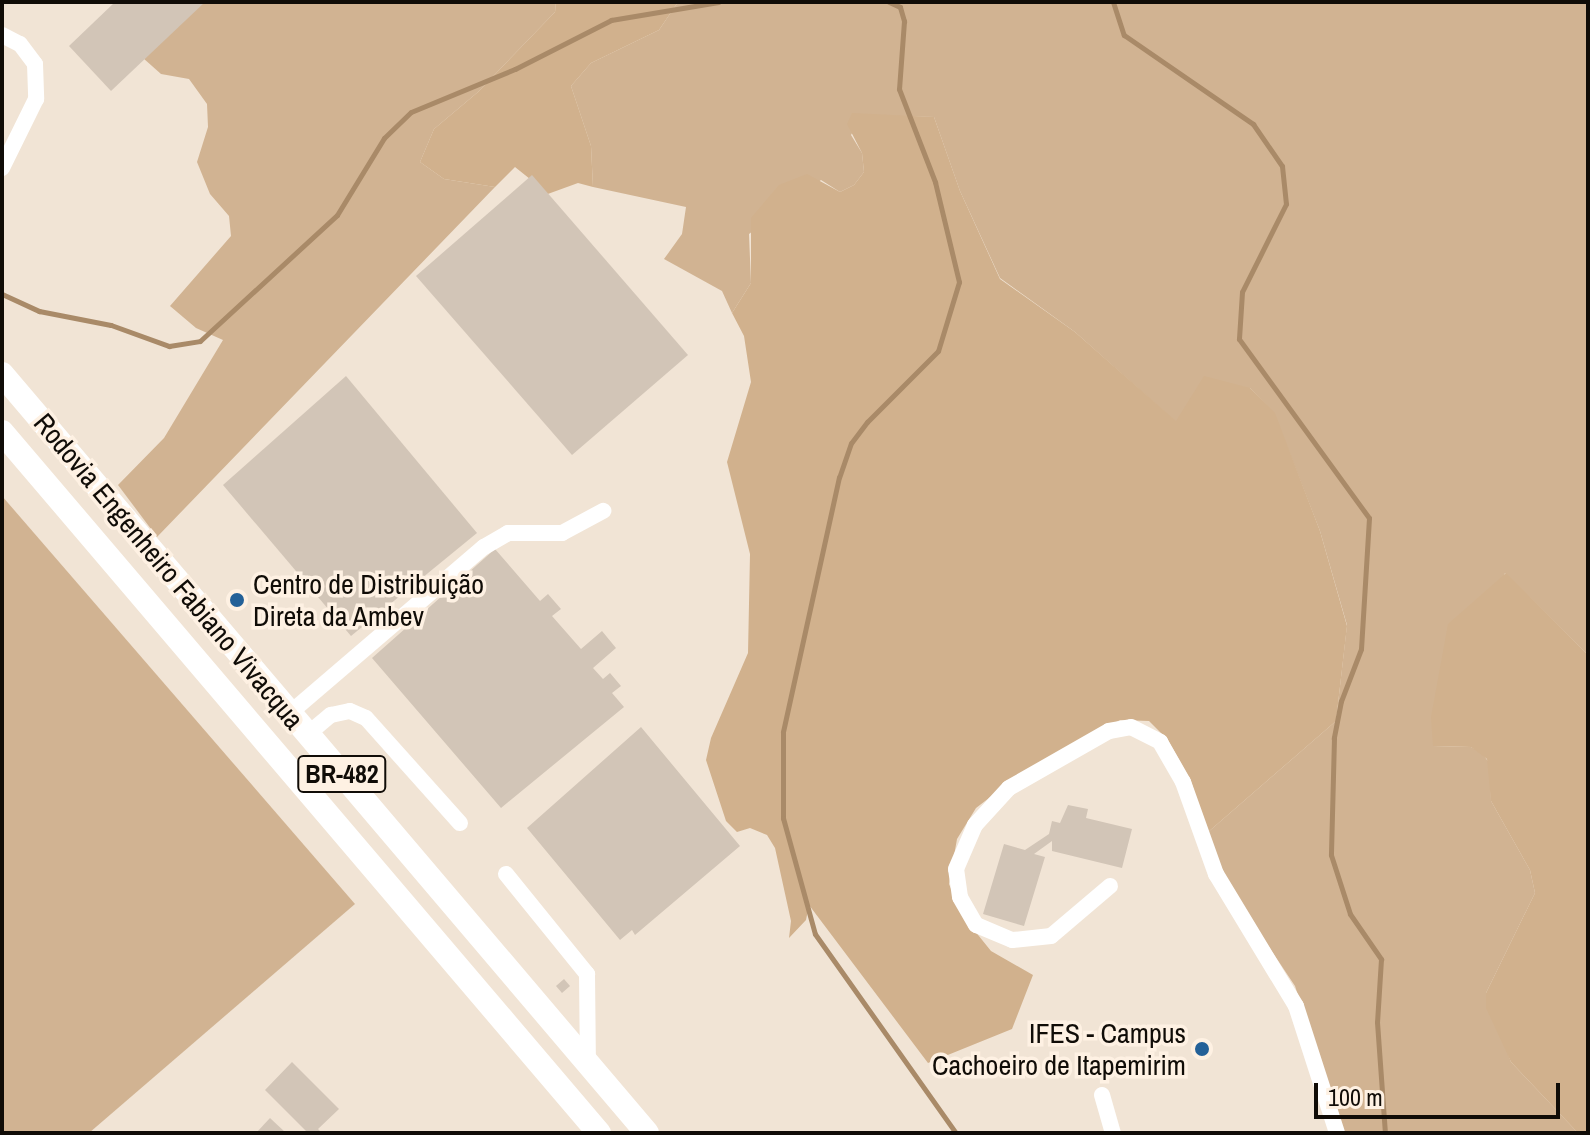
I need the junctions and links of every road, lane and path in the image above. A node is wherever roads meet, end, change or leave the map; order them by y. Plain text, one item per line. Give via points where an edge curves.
1 (2, 35) edge
2 (2, 168) edge
3 (2, 358) edge
4 (2, 374) edge
5 (37, 415) junction
6 (2, 434) edge
7 (603, 511) dead end
8 (290, 713) junction
9 (308, 734) junction
10 (460, 823) dead end
11 (506, 874) dead end
12 (1110, 886) dead end
13 (588, 1063) junction
14 (1102, 1095) dead end
15 (599, 1133) edge
16 (647, 1133) edge
17 (1113, 1133) edge
18 (1337, 1133) edge

1 - 2 lane via 20,44 35,64 36,99
3 - 5 highway
4 - 5 highway, Rodovia Engenheiro Fabiano Vivacqua / BR-482
5 - 8 highway, Rodovia Engenheiro Fabiano Vivacqua / BR-482
6 - 15 highway, Rodovia Engenheiro Fabiano Vivacqua / BR-482
7 - 8 lane via 562,533 508,533 484,547
8 - 9 highway, Rodovia Engenheiro Fabiano Vivacqua / BR-482
9 - 10 lane via 331,715 350,711 366,718
9 - 13 highway, Rodovia Engenheiro Fabiano Vivacqua / BR-482
11 - 13 lane via 587,974
12 - 18 lane via 1051,936 1012,940 976,925 960,897 956,869 975,825 1009,788 1109,731 1131,727 1160,742 1183,782 1216,874 1296,1006
13 - 16 highway, Rodovia Engenheiro Fabiano Vivacqua / BR-482
14 - 17 lane

